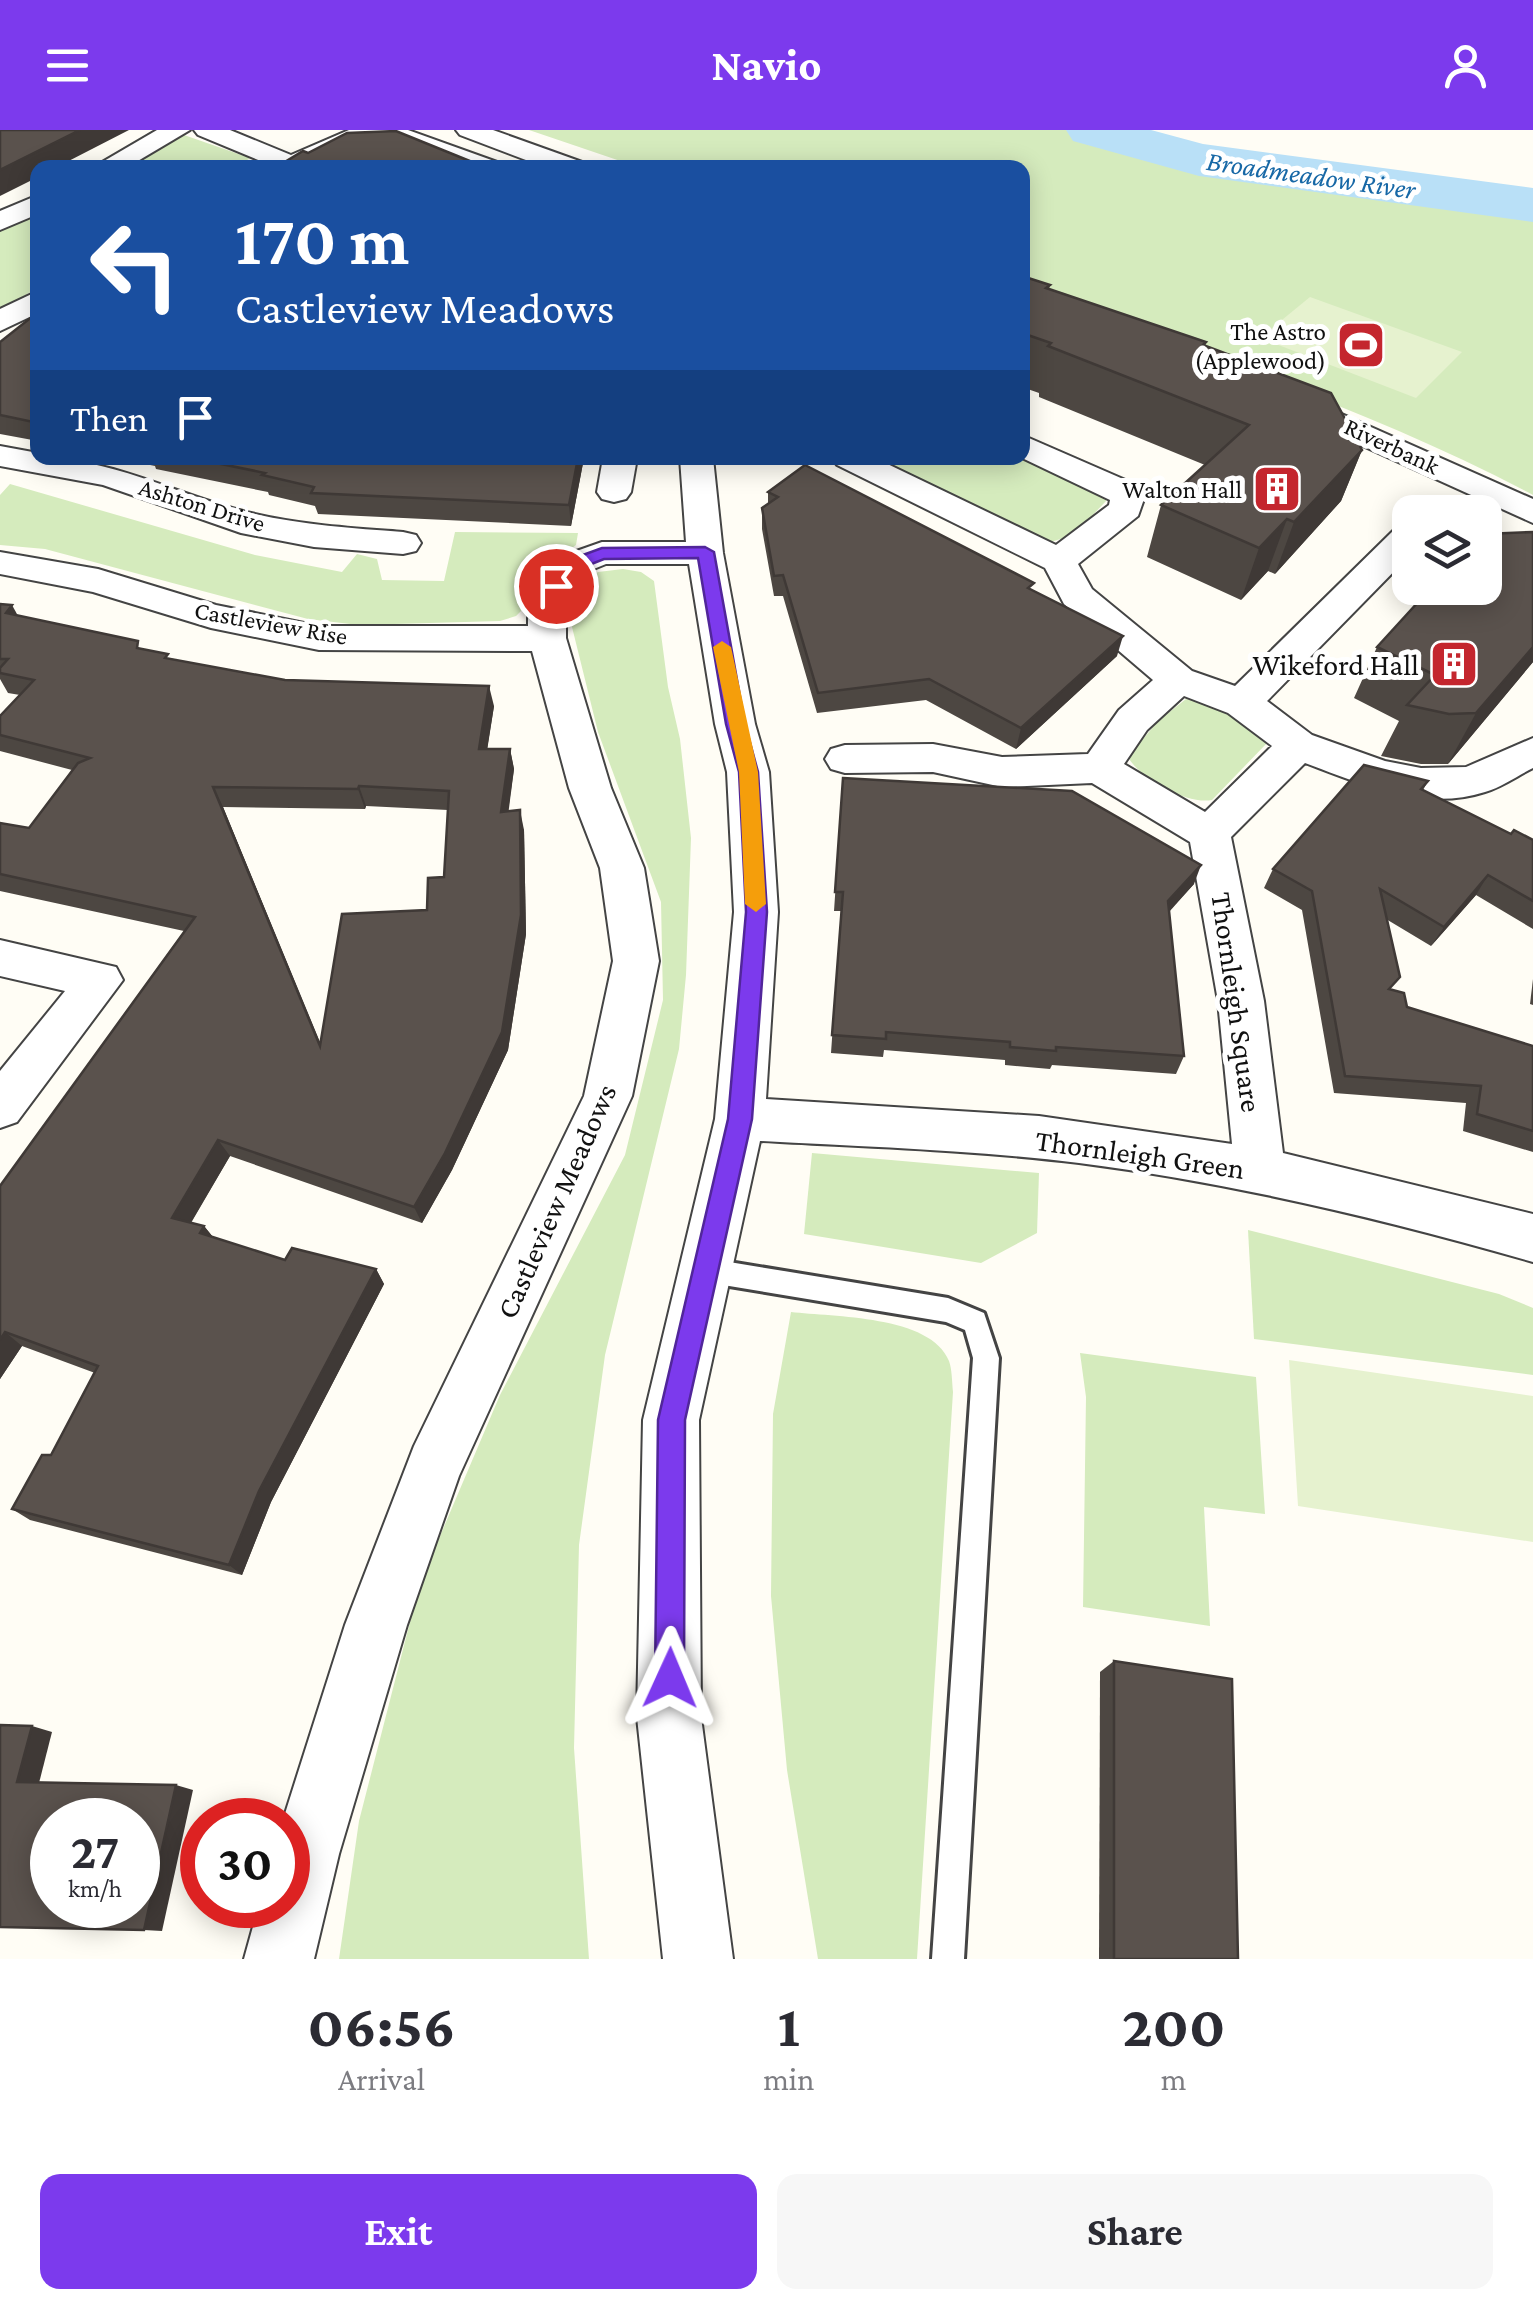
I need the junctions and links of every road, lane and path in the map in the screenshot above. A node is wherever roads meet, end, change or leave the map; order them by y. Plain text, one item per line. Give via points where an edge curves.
1 (178, 130) edge
2 (207, 130) edge
3 (269, 130) edge
4 (469, 130) edge
5 (241, 144) junction
6 (120, 160) edge
7 (271, 160) edge
8 (298, 160) edge
9 (466, 160) edge
10 (550, 160) edge
11 (30, 207) edge
12 (0, 222) edge
13 (30, 305) edge
14 (0, 322) edge
15 (1265, 390) edge
16 (1030, 449) edge
17 (1, 458) edge
18 (30, 463) edge
19 (43, 465) edge
20 (619, 465) edge
21 (698, 465) edge
22 (863, 465) edge
23 (614, 492) dead end
24 (1533, 512) edge
25 (403, 543) dead end
26 (705, 552) junction
27 (1392, 553) edge
28 (1059, 561) junction
29 (0, 563) edge
30 (547, 638) junction
31 (1178, 680) junction
32 (1242, 704) junction
33 (1298, 744) junction
34 (1533, 752) edge
35 (845, 759) dead end
36 (1100, 768) junction
37 (1209, 834) junction
38 (0, 958) edge
39 (0, 1107) edge
40 (740, 1119) junction
41 (1259, 1171) junction
42 (1533, 1238) edge
43 (705, 1270) junction
44 (279, 1959) edge
45 (698, 1959) edge
46 (948, 1959) edge

1 - 6 street
2 - 5 street
3 - 5 street
4 - 10 street
5 - 7 street
8 - 9 street via 387,131
11 - 12 street
13 - 14 street
15 - 24 street, Riverbank via 1454,491
16 - 28 street via 1118,489 1126,499 1126,509
17 - 18 street, Ashton Drive
19 - 25 street, Ashton Drive via 110,476 242,522
20 - 23 street
21 - 26 street
22 - 28 street
26 - 30 street, Castleview Meadows via 602,553 564,568 547,605
26 - 40 street via 748,772 756,912
27 - 32 street
28 - 31 street via 1077,596
29 - 30 street, Castleview Rise via 98,580 211,616 318,638
30 - 44 street, Castleview Meadows via 590,788 622,868 636,962 608,1096 434,1466 376,1625
31 - 32 street
31 - 36 street via 1133,720
32 - 33 street
33 - 34 street via 1436,784 1478,779
33 - 37 street
35 - 36 street via 933,758 1002,772
36 - 37 street
37 - 41 street, Thornleigh Square via 1249,1045
38 - 39 street via 100,980
40 - 41 street, Thornleigh Green via 1080,1142
40 - 43 street
41 - 42 street, Thornleigh Green
43 - 45 street via 672,1420 669,1717
43 - 46 lane via 948,1310 975,1322 986,1358

